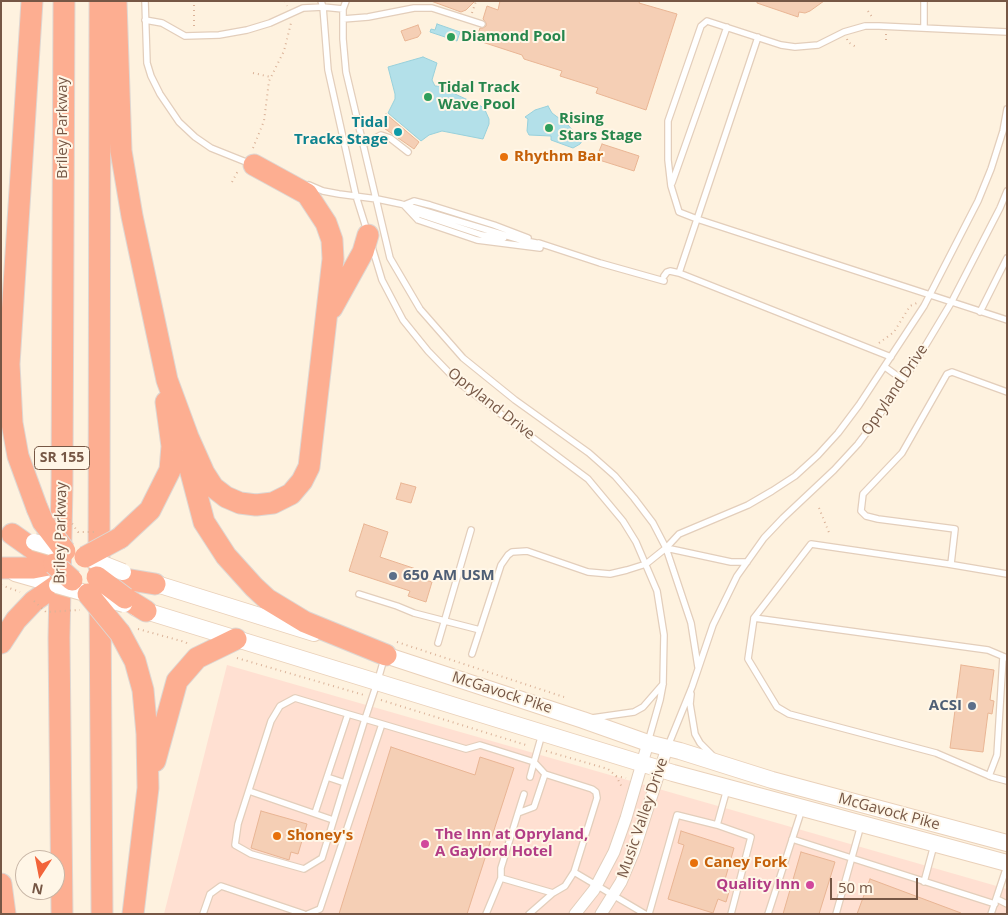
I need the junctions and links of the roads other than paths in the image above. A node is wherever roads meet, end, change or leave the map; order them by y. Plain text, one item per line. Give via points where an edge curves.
1 (32, 1) edge
2 (64, 1) edge
3 (100, 1) edge
4 (116, 1) edge
5 (145, 1) edge
6 (924, 1) edge
7 (346, 2) edge
8 (322, 4) edge
9 (343, 9) junction
10 (343, 19) junction
11 (145, 20) junction
12 (482, 24) dead end
13 (727, 27) junction
14 (924, 28) junction
15 (1007, 32) edge
16 (758, 37) junction
17 (1007, 109) edge
18 (364, 144) junction
19 (408, 152) dead end
20 (249, 164) junction
21 (671, 186) junction
22 (1007, 191) edge
23 (356, 196) junction
24 (377, 198) junction
25 (404, 205) junction
26 (409, 210) junction
27 (697, 219) junction
28 (368, 235) junction
29 (521, 240) junction
30 (541, 246) junction
31 (1007, 258) edge
32 (679, 273) junction
33 (930, 296) junction
34 (951, 303) junction
35 (980, 312) junction
36 (326, 319) junction
37 (1007, 320) edge
38 (891, 357) junction
39 (9, 364) junction
40 (884, 367) junction
41 (167, 380) junction
42 (903, 380) junction
43 (1007, 392) edge
44 (1, 403) edge
45 (188, 437) junction
46 (471, 530) dead end
47 (6, 532) edge
48 (666, 548) junction
49 (33, 559) junction
50 (747, 562) junction
51 (646, 564) junction
52 (951, 564) junction
53 (1, 568) edge
54 (1007, 574) edge
55 (75, 575) junction
56 (155, 584) joint
57 (124, 588) junction
58 (359, 594) dead end
59 (146, 611) joint
60 (754, 618) junction
61 (445, 621) junction
62 (480, 630) junction
63 (236, 639) junction
64 (1, 642) edge
65 (438, 643) dead end
66 (472, 654) dead end
67 (386, 655) junction
68 (1005, 658) edge
69 (698, 667) junction
70 (377, 682) junction
71 (663, 684) junction
72 (692, 687) junction
73 (348, 714) junction
74 (365, 719) junction
75 (583, 720) junction
76 (382, 724) junction
77 (542, 733) junction
78 (648, 743) junction
79 (668, 748) junction
80 (534, 762) junction
81 (641, 764) junction
82 (724, 765) junction
83 (660, 769) junction
84 (545, 774) junction
85 (989, 776) junction
86 (327, 777) junction
87 (530, 777) dead end
88 (1007, 781) edge
89 (345, 783) junction
90 (148, 788) junction
91 (728, 788) junction
92 (249, 790) junction
93 (524, 794) dead end
94 (802, 807) junction
95 (315, 813) junction
96 (518, 813) junction
97 (334, 820) junction
98 (861, 823) junction
99 (717, 825) junction
100 (792, 839) junction
101 (935, 843) junction
102 (1007, 843) edge
103 (853, 858) junction
104 (1007, 864) edge
105 (574, 872) junction
106 (501, 878) junction
107 (924, 882) junction
108 (1, 884) edge
109 (597, 885) junction
110 (553, 892) junction
111 (613, 895) junction
112 (996, 902) junction
113 (1007, 904) edge
114 (638, 912) edge
115 (5, 914) edge
116 (62, 914) edge
117 (102, 914) edge
118 (133, 914) edge
119 (203, 914) edge
120 (304, 914) edge
121 (308, 914) edge
122 (486, 914) edge
123 (529, 914) edge
124 (575, 914) edge
125 (601, 914) edge
126 (647, 914) edge
127 (731, 914) edge
128 (768, 914) edge
129 (836, 914) edge
130 (991, 914) edge

1 - 39 highway
2 - 116 highway, Briley Parkway / SR 155 via 59,638
3 - 117 highway, SR 155
4 - 41 highway via 121,151
5 - 11 lane
6 - 14 lane
7 - 9 lane, Opryland Drive
8 - 9 lane
8 - 11 lane via 247,30 219,35 185,36 162,23
8 - 23 lane, Opryland Drive via 328,70
9 - 10 lane, Opryland Drive
10 - 12 lane via 432,8
10 - 18 lane, Opryland Drive via 346,72
11 - 20 lane via 151,76 171,111 195,137 211,148
13 - 16 lane
13 - 21 lane
13 - 21 lane via 708,21 701,26 697,36 668,121
14 - 15 lane
14 - 16 lane via 865,26 844,32 824,43 795,47
16 - 27 lane
17 - 33 lane, Opryland Drive via 994,160 978,201
18 - 19 lane via 381,135
18 - 24 lane, Opryland Drive
20 - 23 lane via 323,191
20 - 36 highway via 307,194 326,223 332,240 333,259
21 - 27 lane via 679,212
22 - 34 lane, Opryland Drive
23 - 24 lane
23 - 28 lane, Opryland Drive
24 - 25 lane
24 - 48 lane, Opryland Drive via 390,258 420,309 463,358 615,476 653,523
25 - 26 lane
25 - 29 lane
25 - 30 lane via 414,201 430,205 494,225
26 - 29 lane via 482,235
26 - 30 lane via 418,220 477,240
27 - 32 lane
27 - 33 lane
28 - 36 highway via 363,252
28 - 51 lane, Opryland Drive via 382,280 403,320 428,351 458,382 588,479 623,521
29 - 30 lane
30 - 32 lane via 664,278 667,272
31 - 35 lane
32 - 38 lane
33 - 34 lane
33 - 38 lane, Opryland Drive
34 - 35 lane
34 - 42 lane, Opryland Drive
35 - 37 lane
36 - 45 highway via 309,467 291,494 274,503 256,505 226,498 204,473
38 - 40 lane, Opryland Drive
39 - 44 highway
39 - 55 highway, bridge via 12,423 18,456 40,515
40 - 42 lane
40 - 48 lane, Opryland Drive via 838,433 795,476 748,505 679,534
41 - 45 highway
41 - 55 highway, bridge via 166,408 172,446 170,470 150,510
42 - 50 lane, Opryland Drive via 858,444 764,538
43 - 52 lane via 952,372 948,374 902,453 863,494 861,511 866,516 955,530
45 - 67 highway via 189,465 204,522 226,556 267,599 283,610
46 - 61 lane
47 - 49 highway
48 - 50 lane via 731,562
48 - 51 lane, Opryland Drive
48 - 69 lane, Opryland Drive via 691,623
49 - 53 highway
49 - 55 highway
49 - 55 street
50 - 69 lane, Opryland Drive via 713,625
51 - 62 lane, Opryland Drive via 618,573 602,574 580,570 534,553 516,551 508,555 499,572
51 - 71 lane, Opryland Drive via 657,591 664,634
52 - 54 lane
52 - 60 lane via 811,544
55 - 57 highway, bridge
55 - 64 highway via 34,602
55 - 90 highway, bridge via 120,633 135,661 143,690
56 - 57 highway
56 - 67 street, McGavock Pike
57 - 59 highway
58 - 61 lane
59 - 63 street, McGavock Pike
60 - 68 lane via 988,650
60 - 85 lane via 748,658 777,707 790,714 936,753
61 - 62 lane
61 - 65 lane
62 - 66 lane
63 - 70 street, McGavock Pike
63 - 90 highway via 197,658 177,681
67 - 70 lane
67 - 75 street, McGavock Pike
68 - 85 lane via 997,756
69 - 72 lane, Opryland Drive
70 - 74 lane
70 - 77 street, McGavock Pike
71 - 75 lane via 634,712
71 - 78 lane, Opryland Drive
72 - 79 lane, Opryland Drive
72 - 82 lane via 690,704 696,734 700,743
73 - 74 lane
73 - 86 lane
73 - 92 lane via 295,698 280,706 271,721
74 - 76 lane
74 - 89 lane
75 - 78 street, McGavock Pike
76 - 80 lane via 466,749 480,745
76 - 121 lane via 320,909
77 - 80 lane
77 - 81 street, McGavock Pike
78 - 79 street, McGavock Pike
78 - 81 street, Music Valley Drive
79 - 82 street, McGavock Pike
79 - 83 street, Music Valley Drive
80 - 84 lane
80 - 87 lane
81 - 83 street, McGavock Pike
81 - 109 street, Music Valley Drive via 614,852
82 - 102 street, McGavock Pike
83 - 91 street, McGavock Pike
83 - 111 street, Music Valley Drive via 634,851
84 - 96 lane via 534,807
84 - 105 lane via 596,792 597,798
85 - 88 lane
86 - 89 lane
86 - 95 lane
89 - 97 lane
90 - 118 highway
91 - 94 street, McGavock Pike
91 - 99 lane
92 - 95 lane
92 - 97 lane via 235,845 251,854 304,869 322,858
93 - 96 lane
94 - 98 street, McGavock Pike
94 - 100 lane
95 - 97 lane
96 - 106 lane via 501,868
98 - 101 street, McGavock Pike
98 - 103 lane
99 - 126 lane via 677,815
99 - 127 lane via 751,837
100 - 103 lane
100 - 128 lane
101 - 104 street, McGavock Pike
101 - 107 lane
103 - 107 lane
103 - 129 lane
104 - 112 lane
105 - 109 lane
105 - 110 lane via 565,886
106 - 110 lane
106 - 122 lane
107 - 112 lane
108 - 115 highway
109 - 111 lane
109 - 124 street, Music Valley Drive
110 - 123 lane
111 - 114 lane
111 - 125 street, Music Valley Drive
112 - 113 lane
112 - 130 lane
114 - 126 lane
119 - 120 lane via 210,894 221,886

